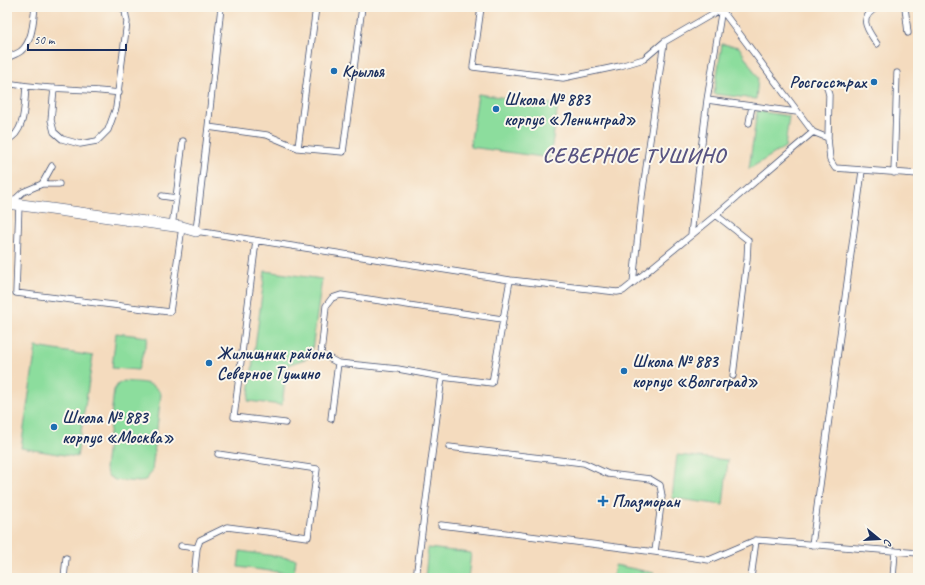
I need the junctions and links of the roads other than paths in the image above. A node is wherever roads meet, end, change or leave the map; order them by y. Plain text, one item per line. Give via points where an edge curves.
1 (35, 7) edge
2 (120, 7) edge
3 (221, 7) edge
4 (316, 7) edge
5 (362, 7) edge
6 (481, 7) edge
7 (878, 7) edge
8 (905, 7) edge
9 (723, 8) edge
10 (908, 33) dead end
11 (664, 42) junction
12 (877, 44) dead end
13 (7, 58) edge
14 (897, 73) dead end
15 (7, 83) edge
16 (826, 83) dead end
17 (26, 87) junction
18 (54, 88) junction
19 (118, 93) junction
20 (707, 100) junction
21 (752, 106) junction
22 (797, 112) junction
23 (749, 123) dead end
24 (208, 127) junction
25 (813, 132) junction
26 (828, 138) junction
27 (7, 140) edge
28 (183, 141) dead end
29 (298, 148) junction
30 (52, 166) dead end
31 (862, 171) junction
32 (894, 173) junction
33 (918, 174) edge
34 (42, 184) junction
35 (59, 184) dead end
36 (162, 196) dead end
37 (176, 198) junction
38 (13, 203) edge
39 (716, 215) junction
40 (177, 226) junction
41 (196, 231) junction
42 (691, 235) junction
43 (256, 241) junction
44 (510, 280) junction
45 (633, 283) junction
46 (502, 319) junction
47 (338, 363) junction
48 (733, 376) dead end
49 (442, 377) junction
50 (331, 419) dead end
51 (285, 423) dead end
52 (449, 447) dead end
53 (218, 454) dead end
54 (441, 525) dead end
55 (756, 540) junction
56 (812, 545) junction
57 (181, 546) dead end
58 (197, 548) junction
59 (895, 551) junction
60 (655, 552) junction
61 (918, 553) edge
62 (66, 558) dead end
63 (64, 578) edge
64 (194, 578) edge
65 (416, 578) edge
66 (751, 578) edge
67 (893, 578) edge

1 - 13 lane via 32,32 26,46 21,52
2 - 19 lane via 125,11 127,22
3 - 24 lane
4 - 29 lane
5 - 29 lane via 343,152
6 - 11 lane via 473,67 563,78 644,59
7 - 12 lane via 866,17 865,22
8 - 10 lane
9 - 11 lane
9 - 20 lane
9 - 22 lane
11 - 45 lane via 642,196
14 - 32 lane
15 - 17 lane
16 - 26 lane via 829,95
17 - 18 lane
17 - 27 lane via 23,117 18,132
18 - 19 lane
18 - 19 lane via 51,120 54,132 62,139 80,144 97,141 108,130
20 - 21 lane
20 - 42 lane
21 - 22 lane
21 - 23 lane
22 - 25 lane
24 - 29 lane via 267,135
24 - 41 lane
25 - 26 lane
25 - 39 lane
26 - 31 lane via 830,160 835,168
28 - 37 lane
30 - 34 lane
31 - 32 lane
31 - 56 lane
32 - 33 lane
34 - 35 lane
34 - 38 lane via 23,192
36 - 37 lane
37 - 40 lane
38 - 40 street
38 - 40 lane via 16,293 170,312
39 - 42 lane
39 - 48 lane via 748,240
40 - 41 street
41 - 43 lane
42 - 45 lane
43 - 44 lane
43 - 51 lane via 234,417
44 - 45 lane via 617,292
44 - 46 lane
46 - 47 lane via 340,295 332,298 326,306 321,354
46 - 49 lane via 492,383
47 - 49 lane via 398,369
47 - 50 lane
49 - 65 lane
52 - 60 lane via 584,463 608,474 650,479 660,485 662,496
53 - 58 lane via 316,469 308,537 227,527 200,540
54 - 60 lane
55 - 56 lane
55 - 60 lane via 708,560
55 - 66 lane
56 - 59 lane
57 - 58 lane
58 - 64 lane
59 - 61 lane
59 - 67 lane
62 - 63 lane

